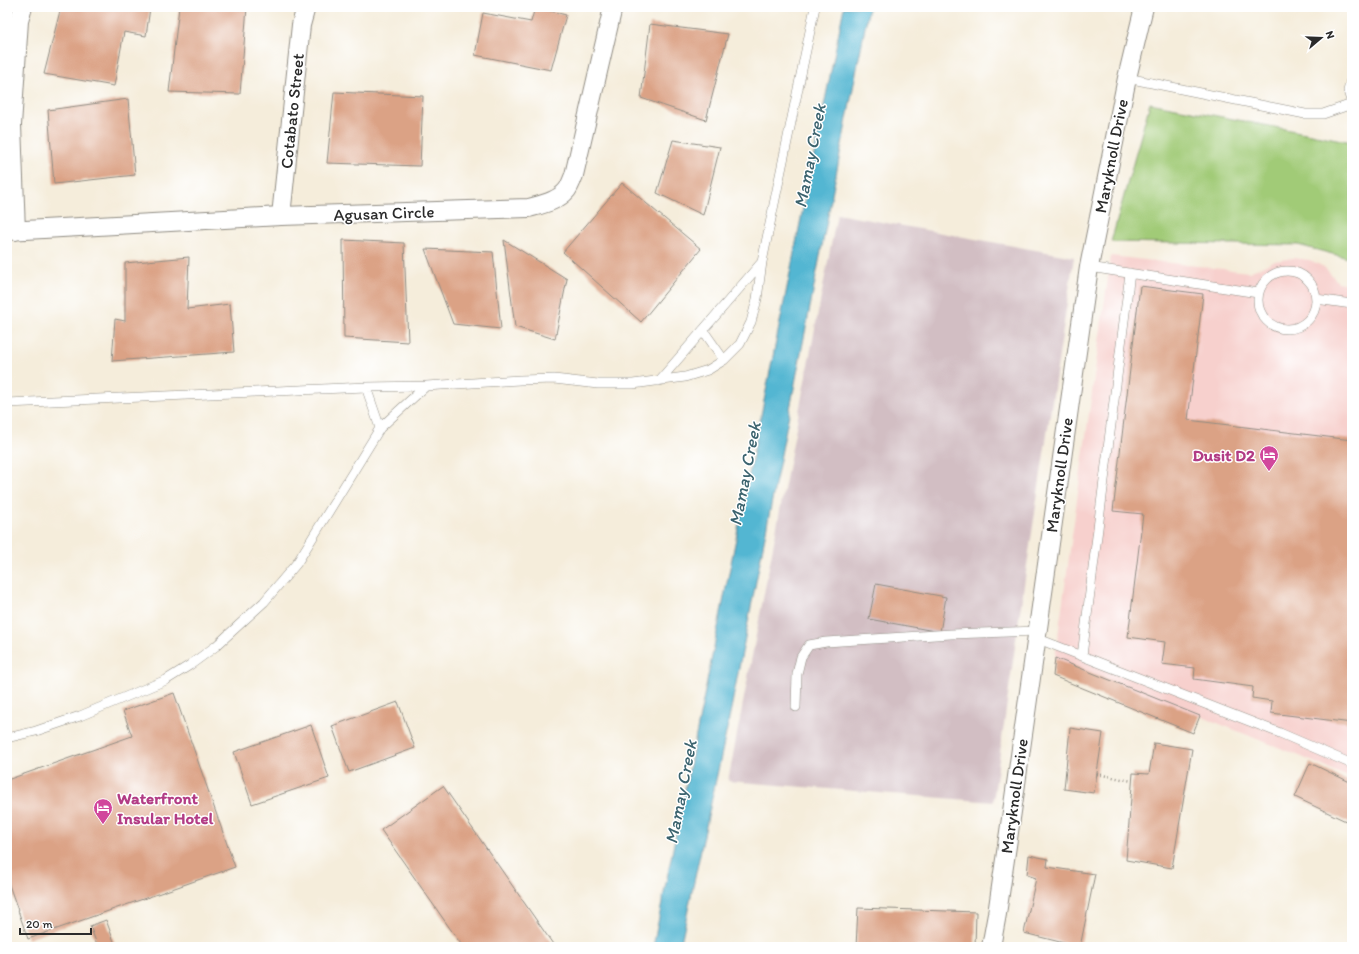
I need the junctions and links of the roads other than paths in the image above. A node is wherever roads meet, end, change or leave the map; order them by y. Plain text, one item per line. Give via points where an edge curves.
1 (23, 7) edge
2 (306, 7) edge
3 (613, 7) edge
4 (815, 7) edge
5 (1144, 7) edge
6 (1352, 76) edge
7 (1127, 78) junction
8 (1352, 104) edge
9 (281, 216) junction
10 (12, 231) edge
11 (762, 262) junction
12 (1089, 267) junction
13 (1130, 273) junction
14 (1258, 293) junction
15 (1316, 299) junction
16 (1352, 304) edge
17 (703, 330) junction
18 (724, 360) junction
19 (659, 381) junction
20 (426, 386) junction
21 (366, 387) junction
22 (7, 403) edge
23 (380, 428) junction
24 (1036, 634) junction
25 (1082, 656) junction
26 (796, 707) dead end
27 (7, 738) edge
28 (1352, 764) edge
29 (991, 947) edge

1 - 10 street via 19,20 12,125
2 - 9 street, Cotabato Street via 301,25
3 - 9 street, Agusan Circle via 574,175 567,189 556,198 529,208
4 - 11 lane
5 - 7 street, Maryknoll Drive
6 - 8 lane via 1348,91
7 - 8 lane via 1305,114 1323,114
7 - 12 street, Maryknoll Drive
9 - 10 street, Agusan Circle
11 - 17 lane
11 - 18 lane via 751,322 740,344
12 - 13 lane
12 - 24 street, Maryknoll Drive
13 - 14 lane
13 - 25 lane
14 - 15 lane via 1268,277 1276,272 1285,271 1294,272 1310,282
14 - 15 lane via 1258,302 1264,318 1284,329 1299,327 1306,322 1315,308
15 - 16 lane
17 - 18 lane
17 - 19 lane
18 - 19 lane via 708,370
19 - 20 lane via 598,384 554,379
20 - 21 lane
20 - 23 lane
21 - 22 lane
21 - 23 lane
23 - 27 lane via 297,563 264,602 216,646 166,680 80,716
24 - 25 lane
24 - 26 lane via 951,634 826,642 810,646 801,657 797,674
24 - 29 street, Maryknoll Drive
25 - 28 lane via 1280,733

